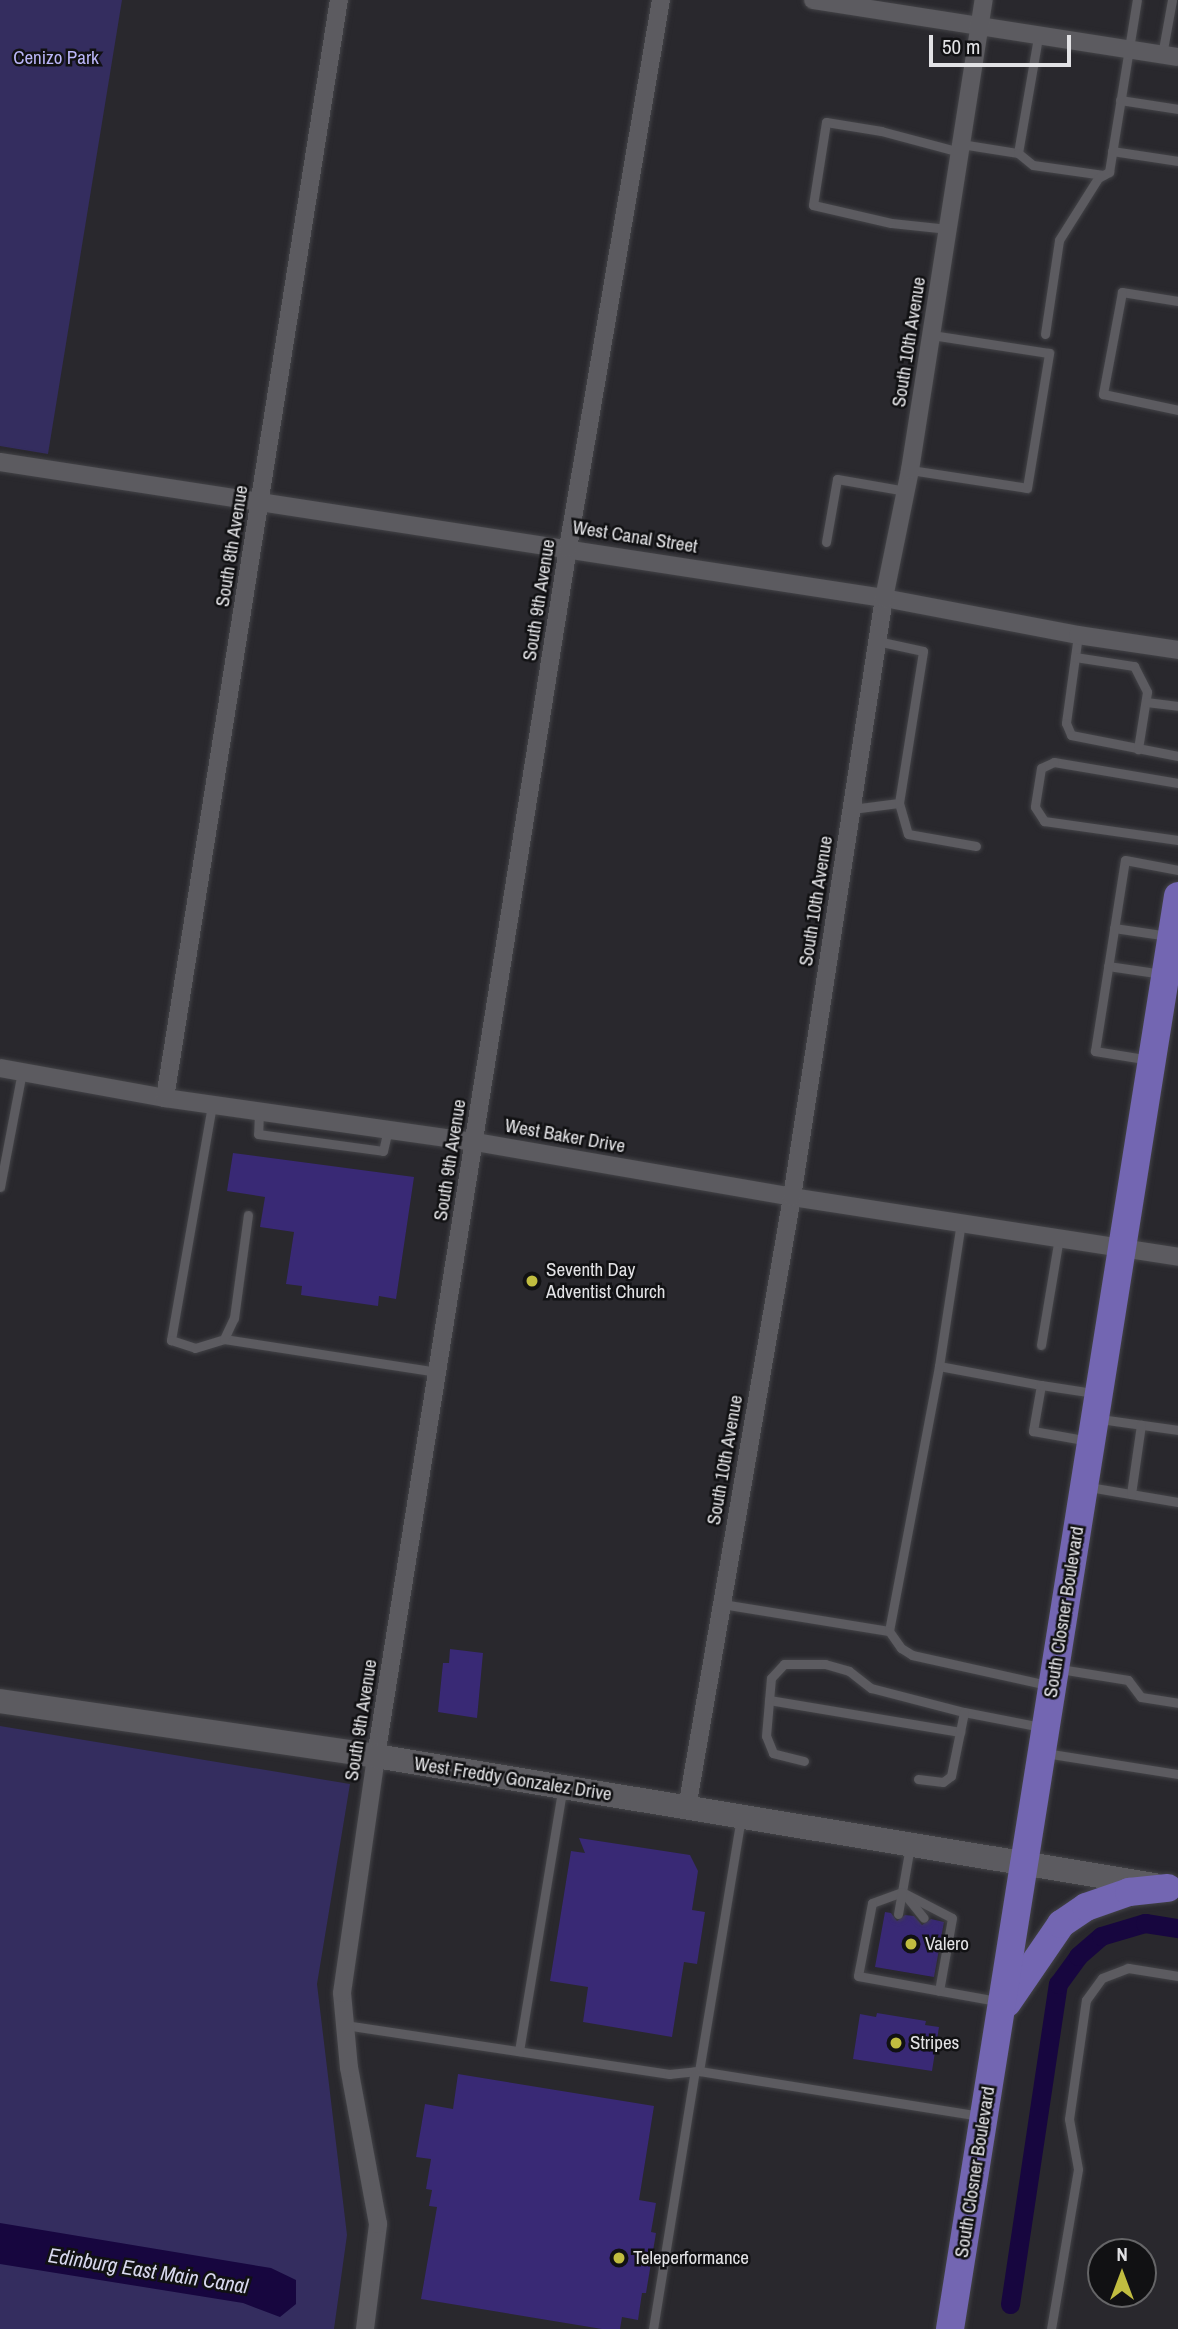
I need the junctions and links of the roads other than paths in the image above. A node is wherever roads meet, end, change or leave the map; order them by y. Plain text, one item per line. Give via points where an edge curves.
1 (339, 0) edge
2 (661, 0) edge
3 (813, 0) edge
4 (984, 0) edge
5 (1137, 0) edge
6 (1172, 0) edge
7 (979, 28) junction
8 (1038, 37) junction
9 (1129, 50) junction
10 (1170, 56) edge
11 (1120, 100) junction
12 (1178, 109) edge
13 (961, 148) junction
14 (1112, 151) junction
15 (1018, 153) junction
16 (1178, 160) edge
17 (1103, 175) junction
18 (948, 229) junction
19 (1178, 301) edge
20 (1045, 334) dead end
21 (932, 335) junction
22 (1178, 410) edge
23 (0, 461) edge
24 (911, 470) junction
25 (906, 491) junction
26 (260, 502) junction
27 (826, 542) dead end
28 (568, 548) junction
29 (884, 598) junction
30 (1078, 635) junction
31 (877, 641) junction
32 (1137, 644) junction
33 (1178, 650) edge
34 (1075, 657) junction
35 (1134, 666) junction
36 (1146, 702) junction
37 (1178, 706) edge
38 (1138, 749) junction
39 (1178, 756) edge
40 (1178, 783) edge
41 (899, 803) junction
42 (852, 808) junction
43 (1178, 840) edge
44 (976, 846) dead end
45 (1178, 870) edge
46 (1178, 899) edge
47 (1114, 928) junction
48 (1172, 937) junction
49 (1108, 966) junction
50 (1166, 975) junction
51 (1152, 1060) junction
52 (0, 1068) edge
53 (22, 1072) junction
54 (165, 1098) junction
55 (212, 1105) junction
56 (475, 1142) junction
57 (0, 1186) edge
58 (792, 1198) junction
59 (248, 1215) dead end
60 (961, 1223) junction
61 (1059, 1237) junction
62 (1122, 1247) junction
63 (1178, 1257) edge
64 (224, 1339) junction
65 (1041, 1345) dead end
66 (939, 1366) junction
67 (437, 1372) junction
68 (1041, 1385) junction
69 (1095, 1418) junction
70 (1142, 1425) junction
71 (1178, 1430) edge
72 (1084, 1486) junction
73 (1131, 1494) junction
74 (1178, 1502) edge
75 (722, 1604) junction
76 (889, 1632) junction
77 (1054, 1677) junction
78 (769, 1700) junction
79 (0, 1701) edge
80 (1178, 1703) edge
81 (964, 1712) junction
82 (960, 1732) junction
83 (1044, 1740) junction
84 (376, 1756) junction
85 (804, 1761) dead end
86 (1178, 1774) edge
87 (918, 1779) dead end
88 (563, 1787) junction
89 (687, 1808) junction
90 (741, 1817) junction
91 (910, 1844) junction
92 (1024, 1863) junction
93 (1173, 1889) edge
94 (902, 1892) junction
95 (898, 1914) dead end
96 (924, 1918) dead end
97 (889, 1970) dead end
98 (916, 1974) dead end
99 (1178, 1976) edge
100 (887, 1981) junction
101 (914, 1986) junction
102 (939, 1991) junction
103 (1001, 2008) junction
104 (345, 2025) junction
105 (519, 2051) junction
106 (697, 2071) junction
107 (984, 2116) junction
108 (365, 2329) edge
109 (653, 2329) edge
110 (950, 2329) edge
111 (1051, 2329) edge

1 - 26 street, South 8th Avenue
2 - 28 street, South 9th Avenue
3 - 7 street
4 - 7 street, South 10th Avenue
5 - 9 lane
6 - 10 lane
7 - 8 street
7 - 13 street, South 10th Avenue
8 - 9 street
8 - 15 lane
9 - 10 street
9 - 11 lane
11 - 12 lane
11 - 14 lane
13 - 15 lane
13 - 18 street, South 10th Avenue
13 - 18 lane via 826,122 813,205 891,223
14 - 16 lane
14 - 17 lane via 1109,172
15 - 17 lane via 1034,166
17 - 20 lane via 1059,240
18 - 21 street, South 10th Avenue
19 - 22 lane via 1122,292 1103,394
21 - 24 street, South 10th Avenue
21 - 24 lane via 1049,353 1027,488
23 - 26 street, West Canal Street
24 - 25 street, South 10th Avenue
25 - 27 lane via 836,480
25 - 29 street, South 10th Avenue
26 - 28 street, West Canal Street
26 - 54 street, South 8th Avenue
28 - 29 street, West Canal Street
28 - 56 street, South 9th Avenue
29 - 30 street, West Canal Street
29 - 31 street, South 10th Avenue
30 - 32 street, West Canal Street
30 - 34 lane
31 - 41 lane via 923,651
31 - 42 street, South 10th Avenue
32 - 33 street, West Canal Street
32 - 35 lane
34 - 35 lane
34 - 38 lane via 1067,730 1071,735
35 - 36 lane via 1147,692
36 - 37 lane
36 - 38 lane
38 - 39 lane
40 - 43 lane via 1055,762 1041,768 1035,807 1044,821
41 - 42 lane
41 - 44 lane via 908,834
42 - 58 street, South 10th Avenue
45 - 47 lane via 1125,860
46 - 48 main road, South Closner Boulevard
47 - 48 lane
47 - 49 lane
48 - 50 main road, South Closner Boulevard
49 - 50 lane
49 - 51 lane via 1095,1051
50 - 51 main road, South Closner Boulevard via 1163,1021
51 - 62 main road, South Closner Boulevard
52 - 53 street, West Baker Drive
53 - 54 street, West Baker Drive
53 - 57 lane
54 - 55 street, West Baker Drive
55 - 56 street, West Baker Drive
55 - 64 lane via 171,1340 195,1348
56 - 58 street, West Baker Drive
56 - 67 street, South 9th Avenue
58 - 60 street, West Baker Drive
58 - 75 street, South 10th Avenue
59 - 64 lane via 234,1318
60 - 61 street, West Baker Drive
60 - 66 lane
61 - 62 street, West Baker Drive
61 - 65 lane
62 - 63 street, West Baker Drive
62 - 69 main road, South Closner Boulevard
64 - 67 lane
66 - 68 lane
66 - 76 lane
67 - 84 street, South 9th Avenue
68 - 69 lane
68 - 69 lane via 1033,1431
69 - 70 lane
69 - 72 main road, South Closner Boulevard
70 - 71 lane
70 - 73 lane
72 - 73 lane
72 - 77 main road, South Closner Boulevard
73 - 74 lane
75 - 76 lane
75 - 89 street, South 10th Avenue
76 - 77 lane via 912,1655
77 - 80 lane via 1128,1680 1141,1697
77 - 83 main road, South Closner Boulevard
78 - 81 lane via 771,1678 784,1664 813,1662 849,1671 871,1688
78 - 82 lane
78 - 85 lane via 766,1736 773,1754
79 - 84 main road, West Freddy Gonzalez Drive
81 - 82 lane
81 - 83 lane
82 - 87 lane via 950,1776 943,1782
83 - 86 lane
83 - 92 main road, South Closner Boulevard
84 - 88 main road, West Freddy Gonzalez Drive
84 - 104 street, South 9th Avenue via 342,1993
88 - 89 main road, West Freddy Gonzalez Drive
88 - 105 lane
89 - 90 main road, West Freddy Gonzalez Drive
90 - 91 main road, West Freddy Gonzalez Drive
90 - 106 lane
91 - 92 main road, West Freddy Gonzalez Drive
91 - 94 lane
92 - 93 main road, West Freddy Gonzalez Drive
92 - 103 main road, South Closner Boulevard
93 - 103 main road via 1129,1892 1086,1907 1061,1924
94 - 95 lane
94 - 96 lane
94 - 100 lane via 872,1903 858,1976
94 - 102 lane via 952,1918
97 - 100 lane
98 - 101 lane
99 - 111 lane via 1128,1968 1102,1978 1086,2000 1069,2119 1077,2169
100 - 101 lane
101 - 102 lane
102 - 103 lane
103 - 107 main road, South Closner Boulevard
104 - 105 lane
104 - 108 street, South 9th Avenue via 378,2224
105 - 106 lane via 670,2074
106 - 107 lane
106 - 109 lane
107 - 110 main road, South Closner Boulevard

